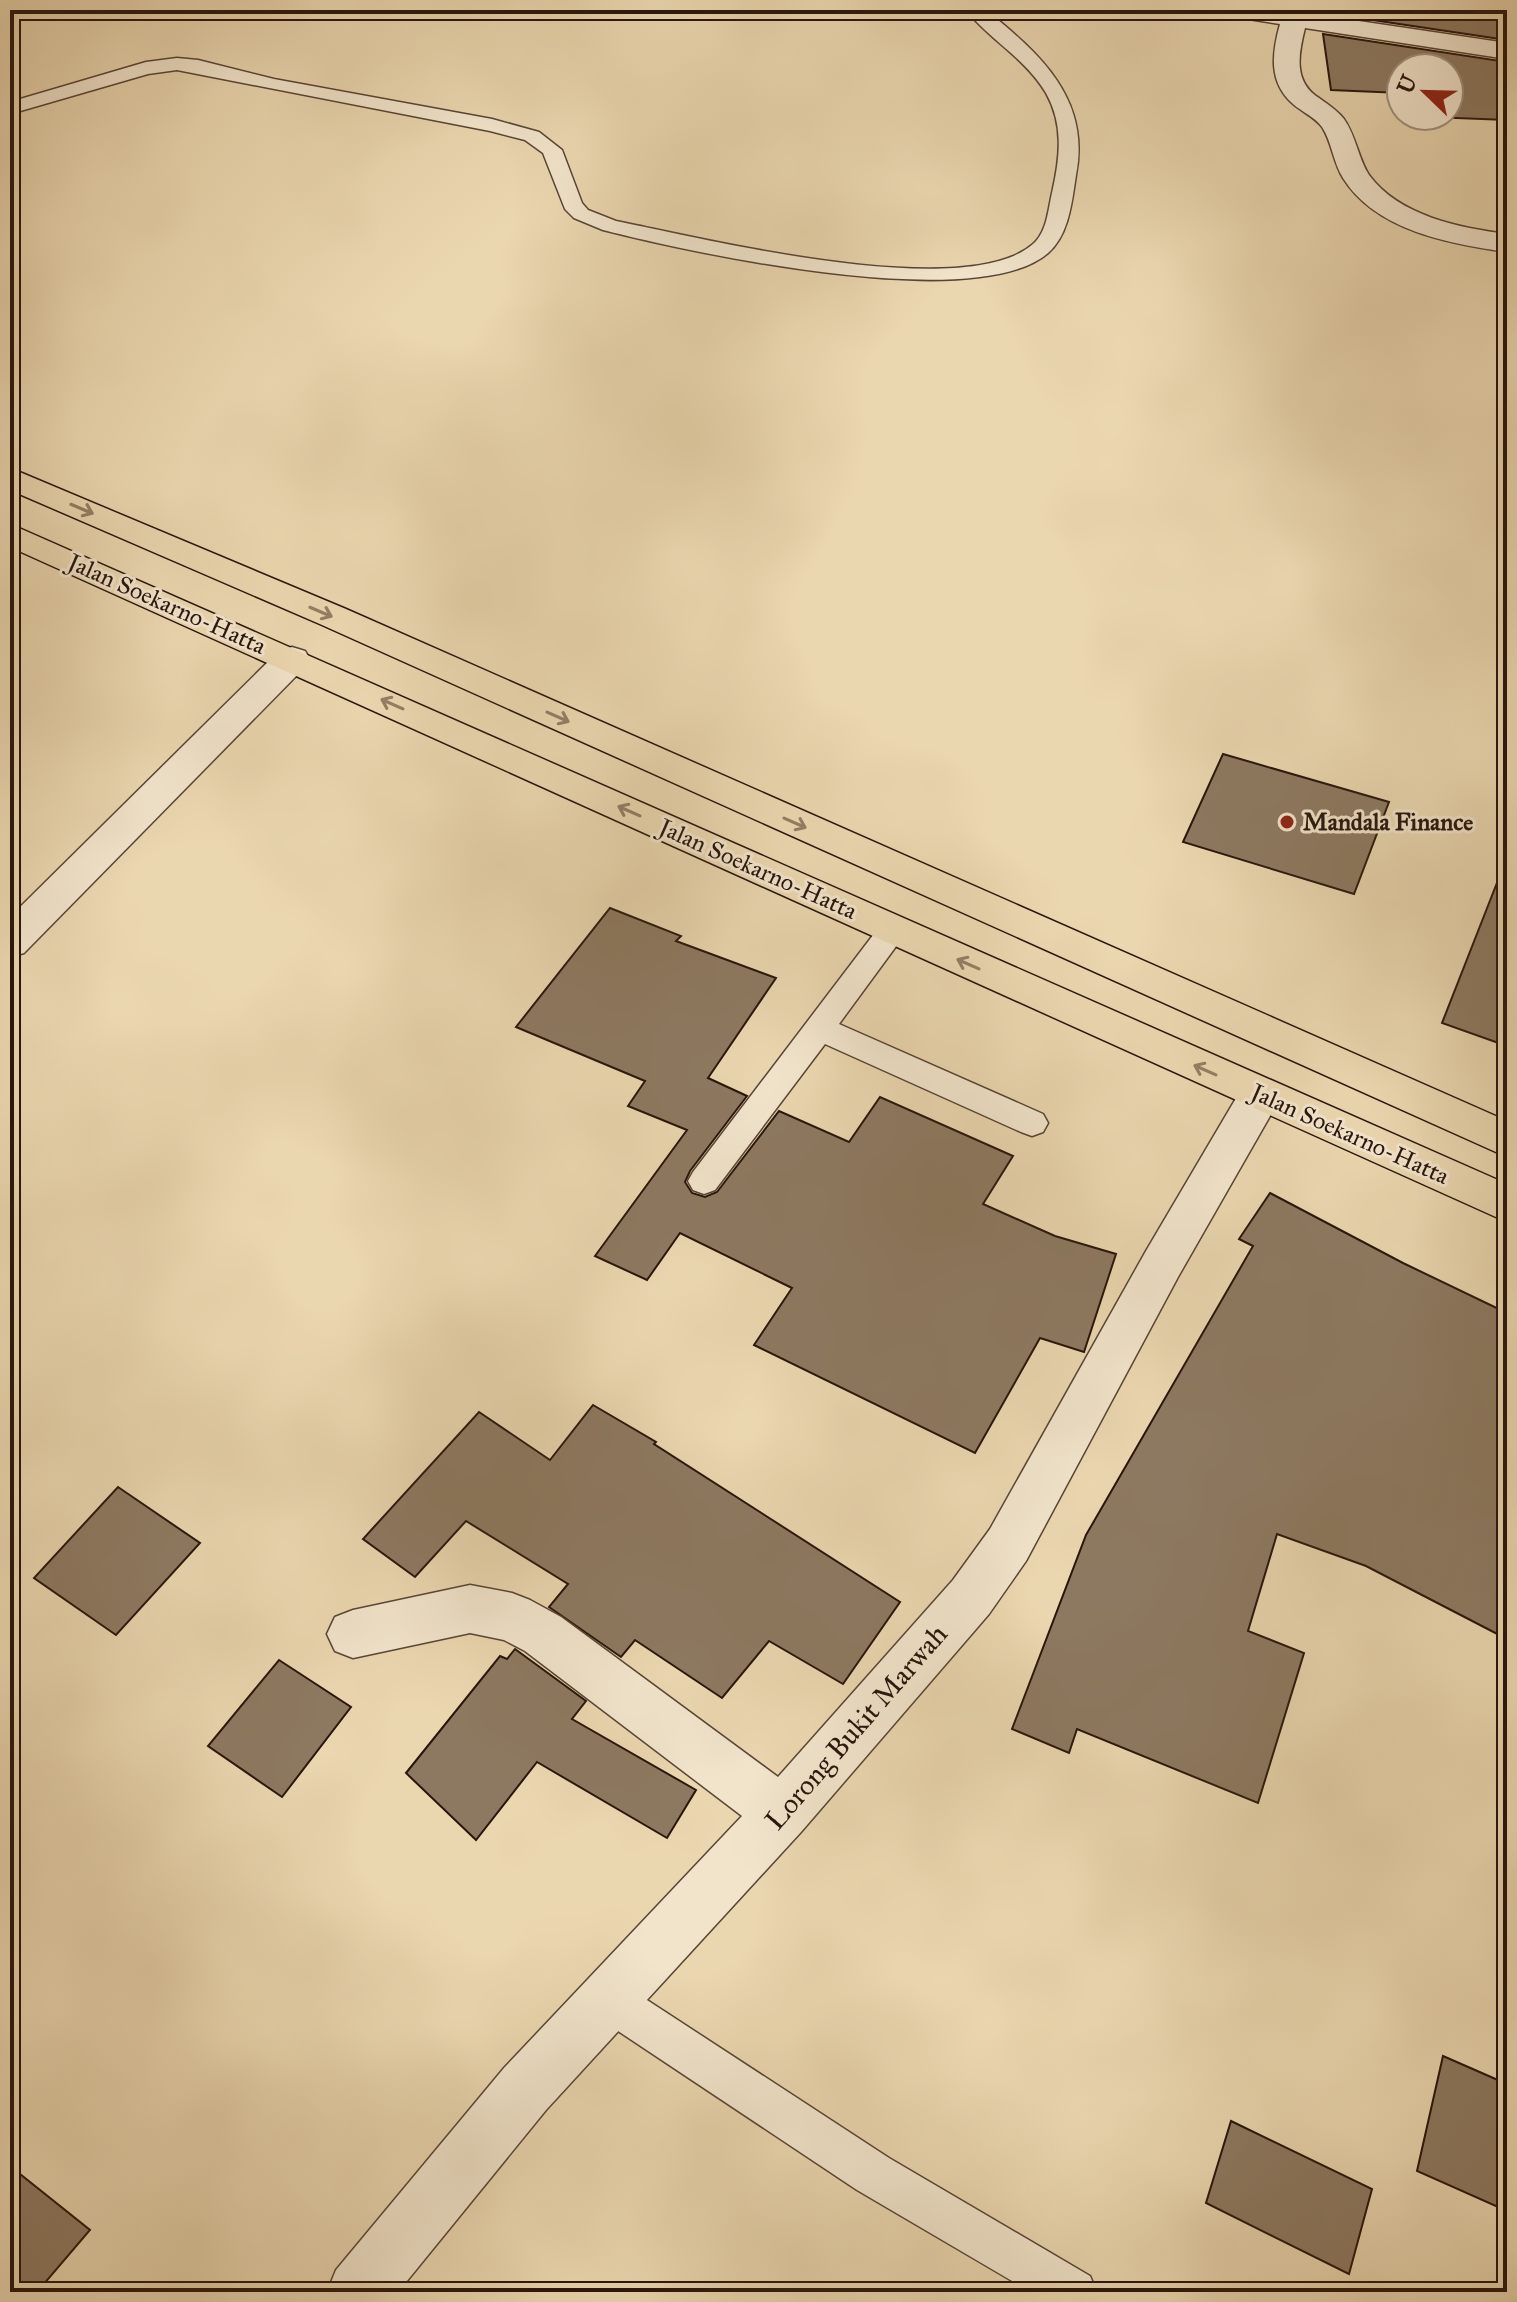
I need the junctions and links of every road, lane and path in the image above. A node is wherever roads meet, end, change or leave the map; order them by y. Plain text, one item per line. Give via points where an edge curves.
1 (975, 10) edge
2 (1232, 10) edge
3 (1306, 17) edge
4 (1507, 51) edge
5 (10, 108) edge
6 (1507, 243) edge
7 (10, 478) edge
8 (10, 534) edge
9 (292, 659) junction
10 (893, 930) junction
11 (10, 942) edge
12 (819, 1028) junction
13 (1260, 1095) junction
14 (1032, 1123) dead end
15 (1507, 1140) edge
16 (704, 1181) dead end
17 (1507, 1204) edge
18 (353, 1634) dead end
19 (782, 1813) junction
20 (609, 2000) junction
21 (366, 2289) edge
22 (1074, 2292) edge

1 - 5 lane via 1035,64 1064,111 1068,170 1048,241 1033,255 1006,266 952,275 792,262 610,226 572,205 552,150 532,136 198,66 146,68
2 - 3 street
3 - 4 street
3 - 6 street via 1286,56 1290,85 1334,124 1355,175 1368,191 1389,207 1433,226
7 -> 15 main road
8 - 9 main road, Jalan Soekarno-Hatta
10 -> 9 main road, Jalan Soekarno-Hatta
9 - 11 street
10 - 12 lane
13 -> 10 main road, Jalan Soekarno-Hatta
12 - 14 lane
12 - 16 lane
13 - 17 main road, Jalan Soekarno-Hatta
13 - 19 street, Lorong Bukit Marwah via 1008,1545 971,1597
18 - 19 street via 461,1610 512,1617 543,1634
19 - 20 street, Lorong Bukit Marwah
20 - 21 street, Lorong Bukit Marwah via 525,2089
20 - 22 lane via 873,2174

